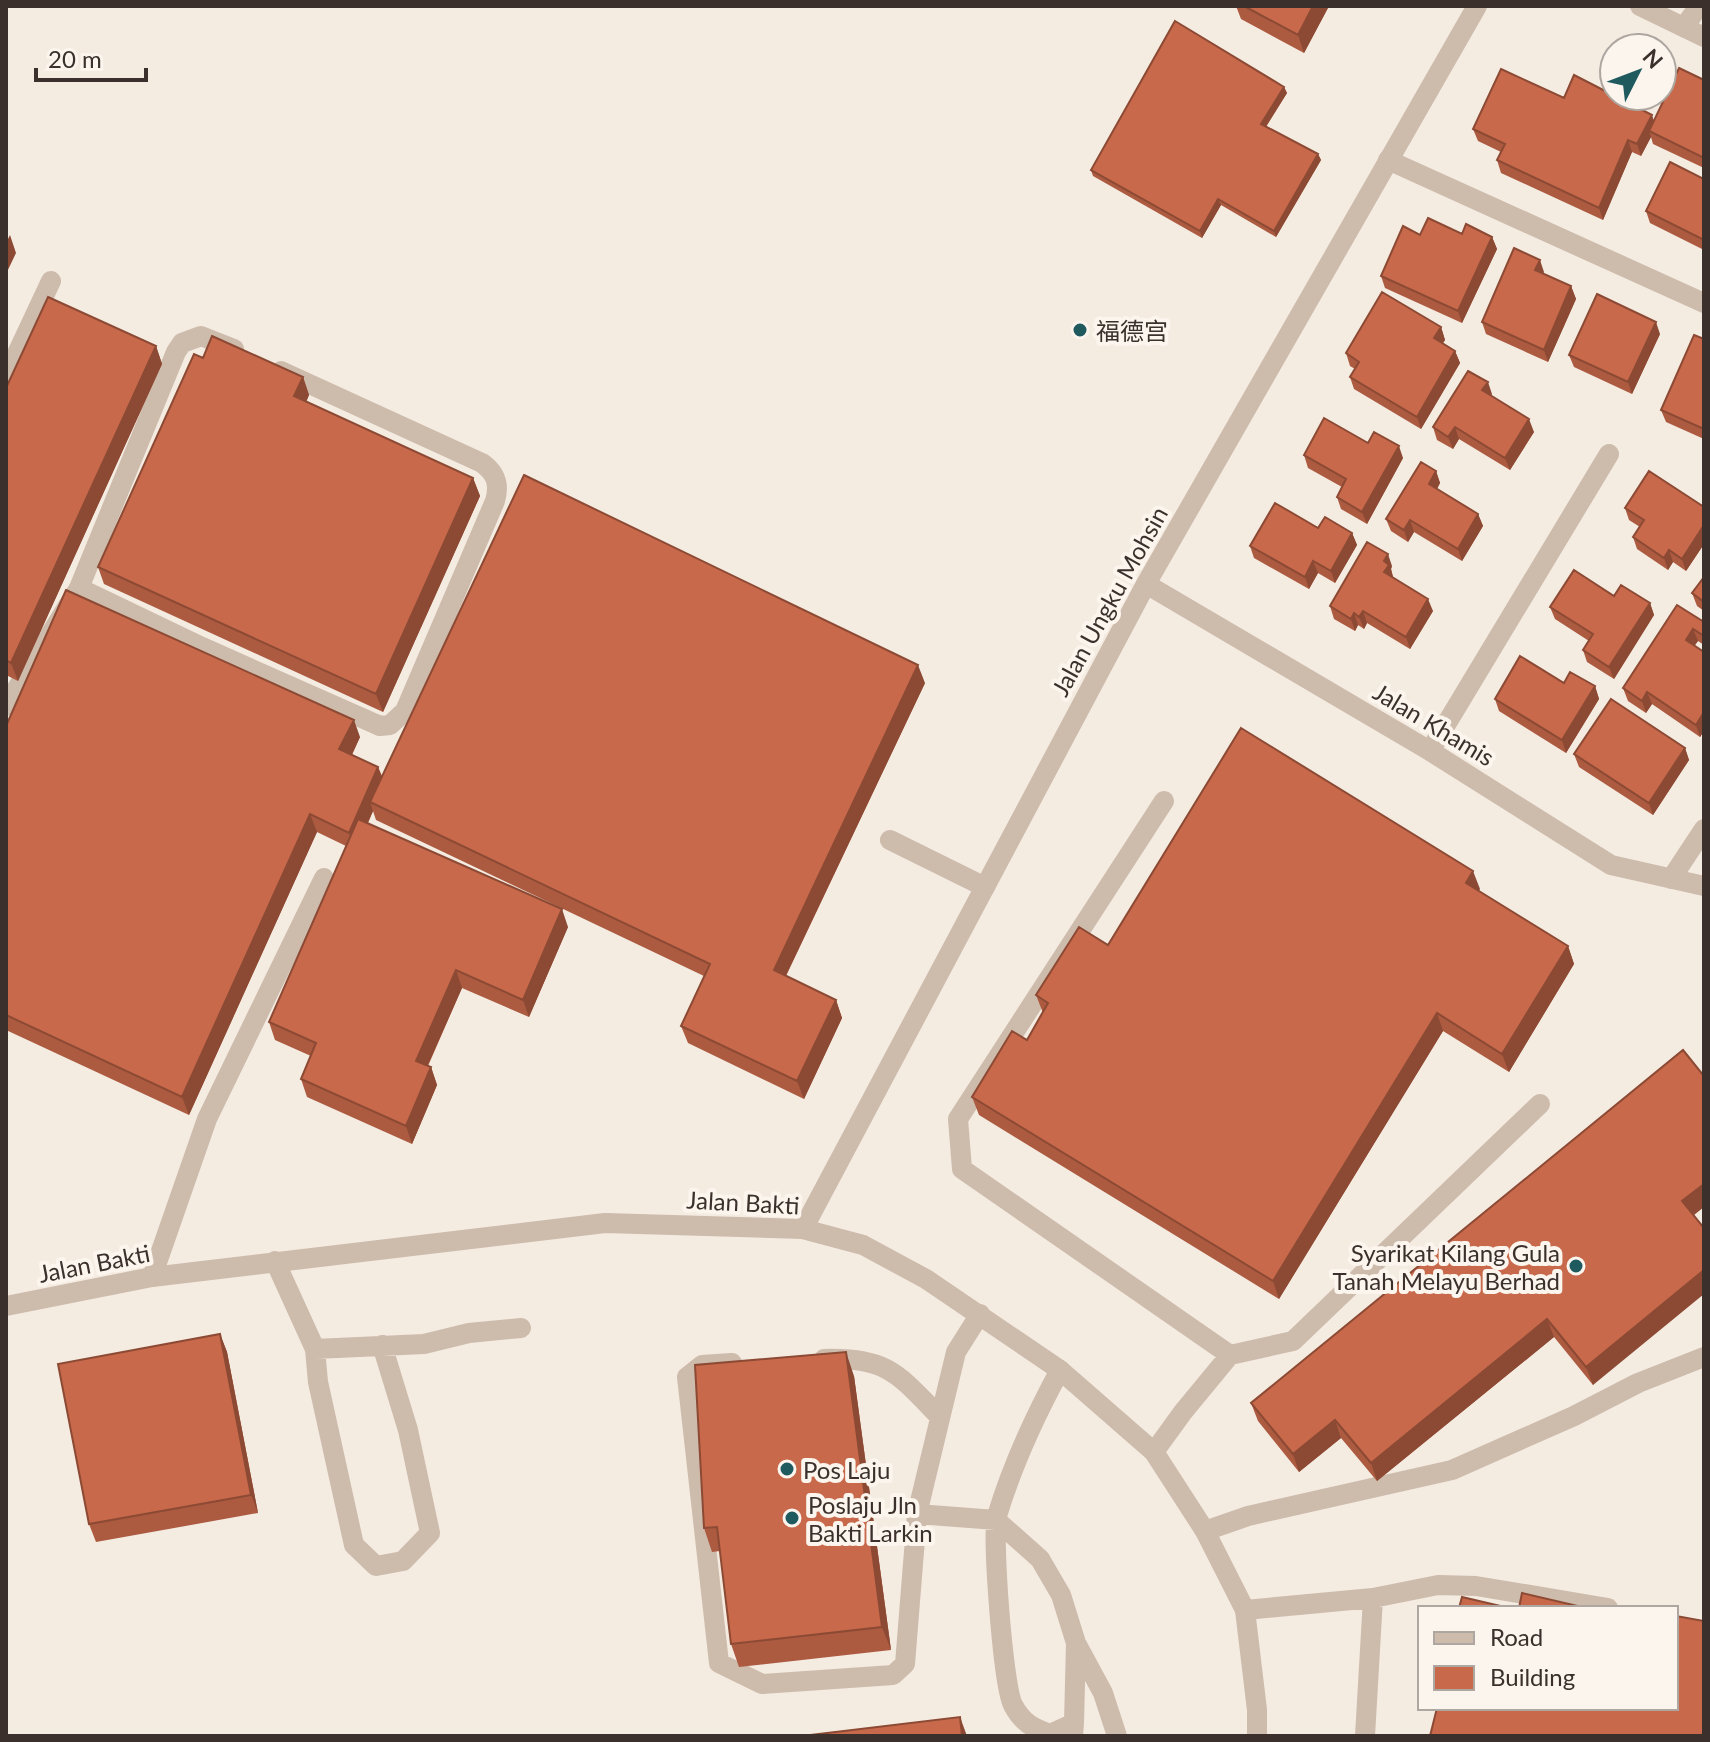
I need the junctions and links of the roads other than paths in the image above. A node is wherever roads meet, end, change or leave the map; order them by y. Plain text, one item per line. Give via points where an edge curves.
1 (1477, 6) edge
2 (1640, 6) edge
3 (1699, 6) edge
4 (1684, 27) junction
5 (1704, 37) edge
6 (1388, 160) junction
7 (51, 281) dead end
8 (1704, 303) edge
9 (6, 377) edge
10 (1609, 454) dead end
11 (1146, 584) junction
12 (79, 588) junction
13 (6, 706) edge
14 (1430, 751) junction
15 (1164, 801) dead end
16 (1704, 829) edge
17 (890, 840) dead end
18 (324, 878) dead end
19 (1671, 879) junction
20 (1704, 886) edge
21 (985, 887) junction
22 (1540, 1104) dead end
23 (803, 1229) junction
24 (275, 1261) junction
25 (152, 1277) junction
26 (6, 1306) edge
27 (980, 1314) junction
28 (521, 1328) dead end
29 (382, 1345) junction
30 (315, 1349) junction
31 (1230, 1355) junction
32 (1704, 1357) edge
33 (809, 1360) edge
34 (748, 1363) edge
35 (1060, 1370) junction
36 (939, 1416) junction
37 (1154, 1452) junction
38 (917, 1514) junction
39 (996, 1520) junction
40 (1205, 1531) junction
41 (1373, 1598) junction
42 (1596, 1606) edge
43 (1245, 1610) junction
44 (1076, 1643) junction
45 (1074, 1729) edge
46 (1117, 1736) edge
47 (1257, 1736) edge
48 (1365, 1736) edge

1 - 6 street, Jalan Ungku Mohsin
2 - 4 street
3 - 4 street
4 - 5 street
6 - 8 street
6 - 11 street, Jalan Ungku Mohsin
7 - 9 street
10 - 14 street
11 - 14 street, Jalan Khamis
11 - 21 street, Jalan Ungku Mohsin
12 - 12 street via 176,352 182,343 201,336 482,463 497,479 495,501 405,711 380,726
12 - 13 street
14 - 19 street, Jalan Khamis via 1611,865
15 - 31 street via 958,1119 962,1169
16 - 19 street
17 - 21 street
18 - 25 street via 207,1119
19 - 20 street, Jalan Khamis
21 - 23 street, Jalan Ungku Mohsin
22 - 31 street via 1293,1341
23 - 24 street, Jalan Bakti via 605,1223
23 - 27 street, Jalan Bakti via 863,1245
24 - 25 street, Jalan Bakti
24 - 30 street
25 - 26 street, Jalan Bakti
27 - 35 street, Jalan Bakti
27 - 36 street via 956,1352
28 - 29 street via 424,1344
29 - 30 street
29 - 30 street via 408,1430 430,1533 403,1561 376,1566 354,1545
31 - 37 street
32 - 40 street via 1452,1470 1248,1516
33 - 36 street via 855,1358 897,1373
34 - 38 street via 702,1365 687,1377 719,1663 762,1684 893,1675 905,1664
35 - 37 street, Jalan Bakti
35 - 39 street via 1037,1412
36 - 38 street
37 - 40 street, Jalan Bakti
38 - 39 street
39 - 44 street via 1040,1559 1061,1595
39 - 45 street via 1001,1640 1012,1703 1029,1727 1050,1734
40 - 43 street, Jalan Bakti
41 - 42 street via 1438,1585 1476,1586
41 - 43 street
41 - 48 street
43 - 47 street, Jalan Bakti
44 - 45 street
44 - 46 street via 1103,1693

